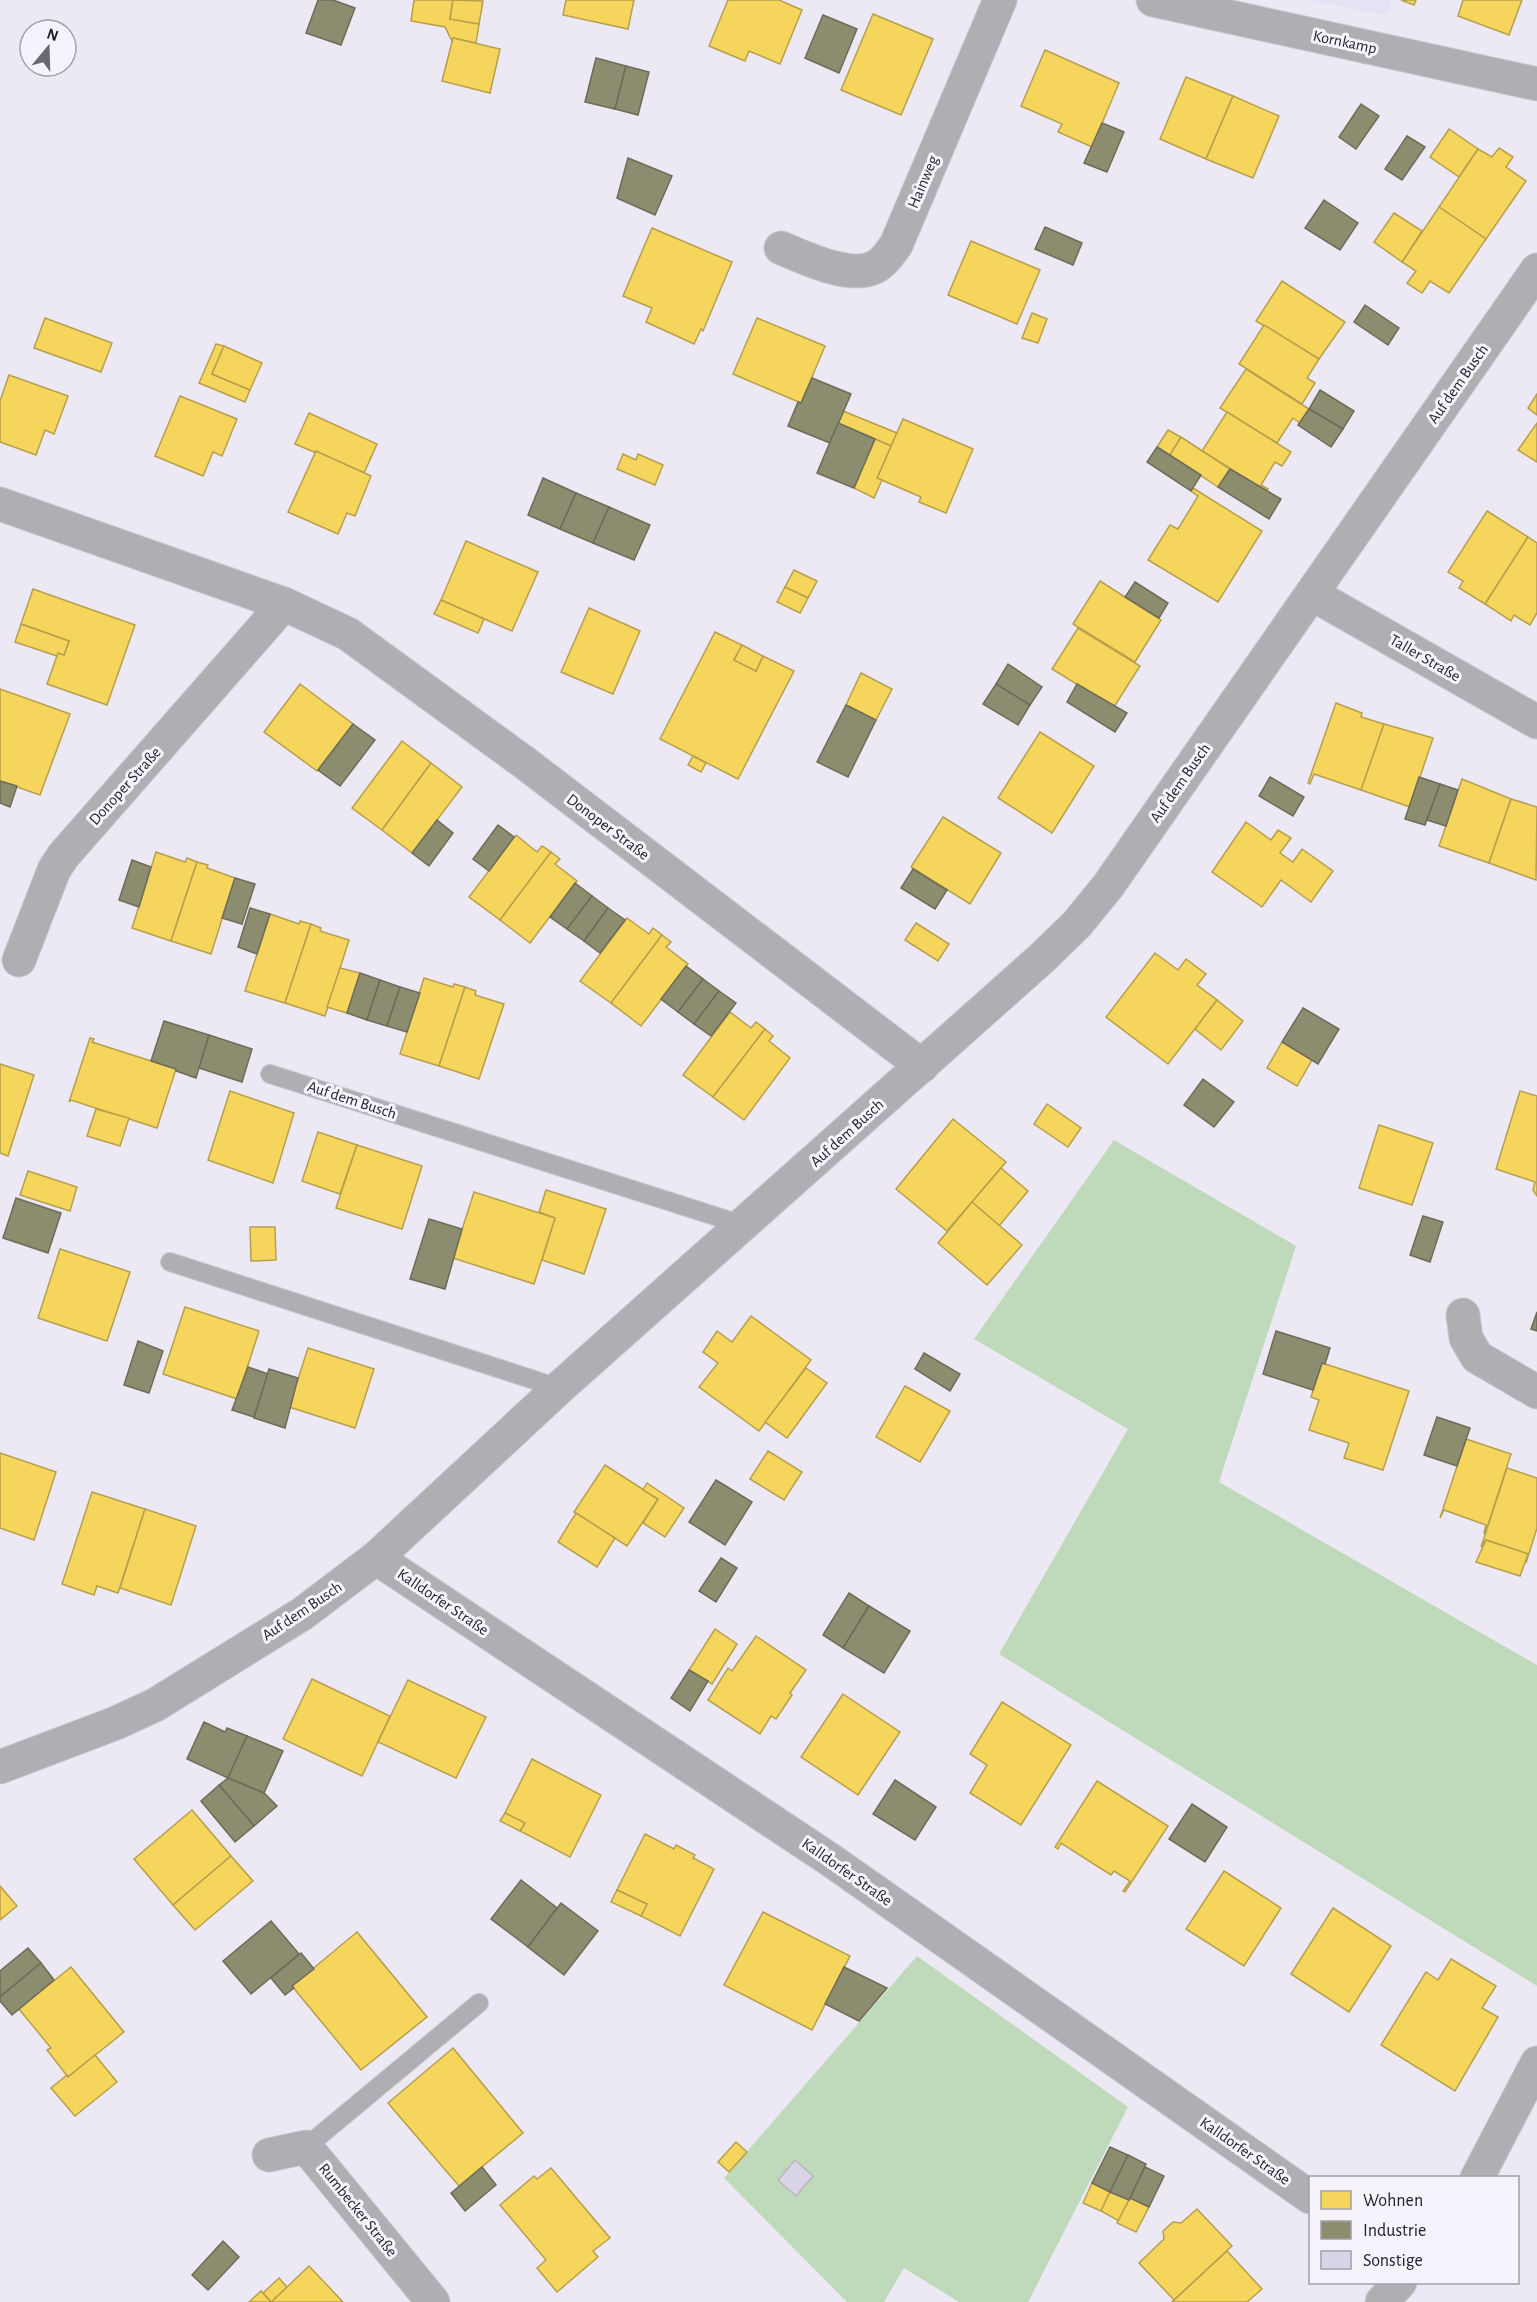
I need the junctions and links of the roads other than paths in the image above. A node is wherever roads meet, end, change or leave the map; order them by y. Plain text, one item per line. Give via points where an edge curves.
1 (1000, 0) edge
2 (1153, 0) edge
3 (1537, 84) edge
4 (781, 248) dead end
5 (1537, 270) edge
6 (0, 504) edge
7 (1312, 594) junction
8 (284, 604) junction
9 (1537, 722) edge
10 (19, 960) dead end
11 (922, 1066) junction
12 (270, 1074) dead end
13 (743, 1225) junction
14 (170, 1262) dead end
15 (1463, 1315) dead end
16 (559, 1388) junction
17 (1537, 1392) edge
18 (376, 1558) junction
19 (2, 1762) edge
20 (479, 2003) dead end
21 (1537, 2063) edge
22 (306, 2147) junction
23 (269, 2155) dead end
24 (1478, 2176) edge
25 (1309, 2196) edge
26 (1399, 2284) edge
27 (433, 2302) edge
28 (1382, 2302) edge

1 - 4 street, Hainweg via 888,256 876,266 843,269
2 - 3 street, Kornkamp
5 - 7 street, Auf dem Busch
6 - 8 street, Donoper Straße
7 - 9 street, Taller Straße
7 - 11 street, Auf dem Busch via 1108,886 1077,924
8 - 10 street, Donoper Straße via 63,856
8 - 11 street, Donoper Straße via 348,633
11 - 13 street, Auf dem Busch
12 - 13 lane, Auf dem Busch
13 - 16 street, Auf dem Busch
14 - 16 lane
15 - 17 street via 1466,1338 1477,1357
16 - 18 street, Auf dem Busch
18 - 19 street, Auf dem Busch via 302,1614 155,1705 116,1723
18 - 25 street, Kalldorfer Straße via 832,1860
20 - 22 lane
21 - 24 street
22 - 23 street, Rumbecker Straße
22 - 27 street, Rumbecker Straße
26 - 28 street

